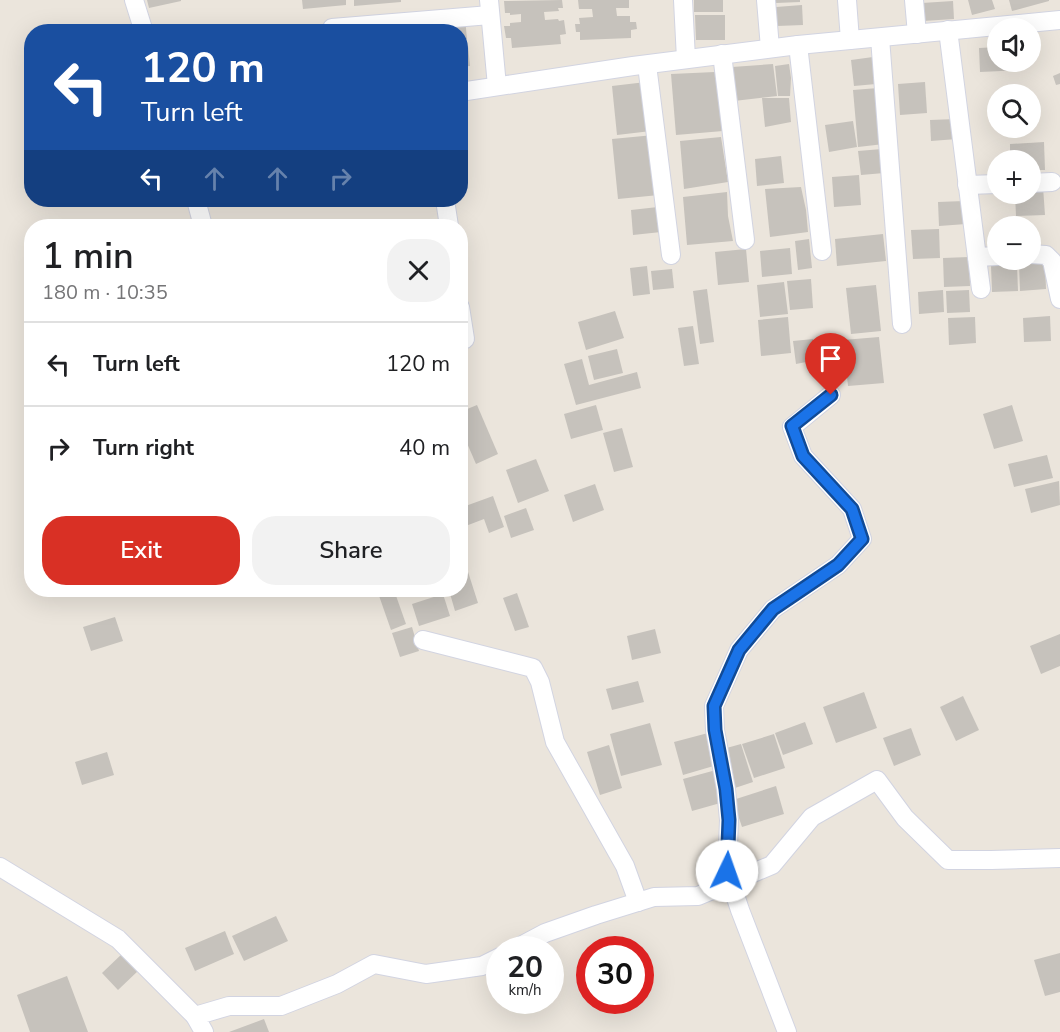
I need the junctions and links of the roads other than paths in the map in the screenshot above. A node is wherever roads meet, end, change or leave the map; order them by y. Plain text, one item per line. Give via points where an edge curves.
1 (134, 0) edge
2 (683, 0) edge
3 (766, 0) edge
4 (847, 0) edge
5 (914, 0) edge
6 (490, 8) edge
7 (1060, 21) edge
8 (142, 24) edge
9 (364, 24) edge
10 (948, 30) junction
11 (917, 34) junction
12 (880, 38) junction
13 (850, 40) junction
14 (798, 45) junction
15 (770, 48) junction
16 (722, 54) junction
17 (686, 59) junction
18 (647, 64) junction
19 (497, 86) junction
20 (468, 91) edge
21 (1041, 182) edge
22 (1052, 182) dead end
23 (987, 184) edge
24 (968, 185) junction
25 (745, 240) dead end
26 (822, 251) dead end
27 (671, 255) dead end
28 (1041, 255) edge
29 (977, 257) junction
30 (987, 257) edge
31 (981, 289) dead end
32 (1060, 299) edge
33 (902, 324) dead end
34 (831, 395) dead end
35 (423, 640) dead end
36 (1060, 858) edge
37 (0, 867) edge
38 (731, 883) junction
39 (638, 902) junction
40 (539, 936) edge
41 (486, 964) edge
42 (199, 1024) edge
43 (787, 1032) edge

1 - 8 street
2 - 17 street
3 - 15 street
4 - 13 street
5 - 11 street
6 - 9 street
6 - 19 street
7 - 10 street
10 - 11 street
10 - 24 street
11 - 12 street
12 - 13 street
12 - 33 street
13 - 14 street
14 - 15 street
14 - 26 street
15 - 16 street
16 - 17 street
16 - 25 street
17 - 18 street
18 - 19 street
18 - 27 street
19 - 20 street
21 - 22 street
23 - 24 street
24 - 29 street
28 - 32 street via 1052,261
29 - 30 street
29 - 31 street
34 - 38 street via 792,426 803,456 852,509 862,539 838,565 773,609 739,650 714,706 729,820 727,871
35 - 39 street via 534,668 555,741 625,866
36 - 38 street via 948,860 905,818 877,780 812,818 772,865
37 - 42 street via 118,939
38 - 39 street via 698,896 654,897
38 - 43 street
39 - 40 street
41 - 42 street via 426,974 374,963 337,984 281,1006 229,1006

